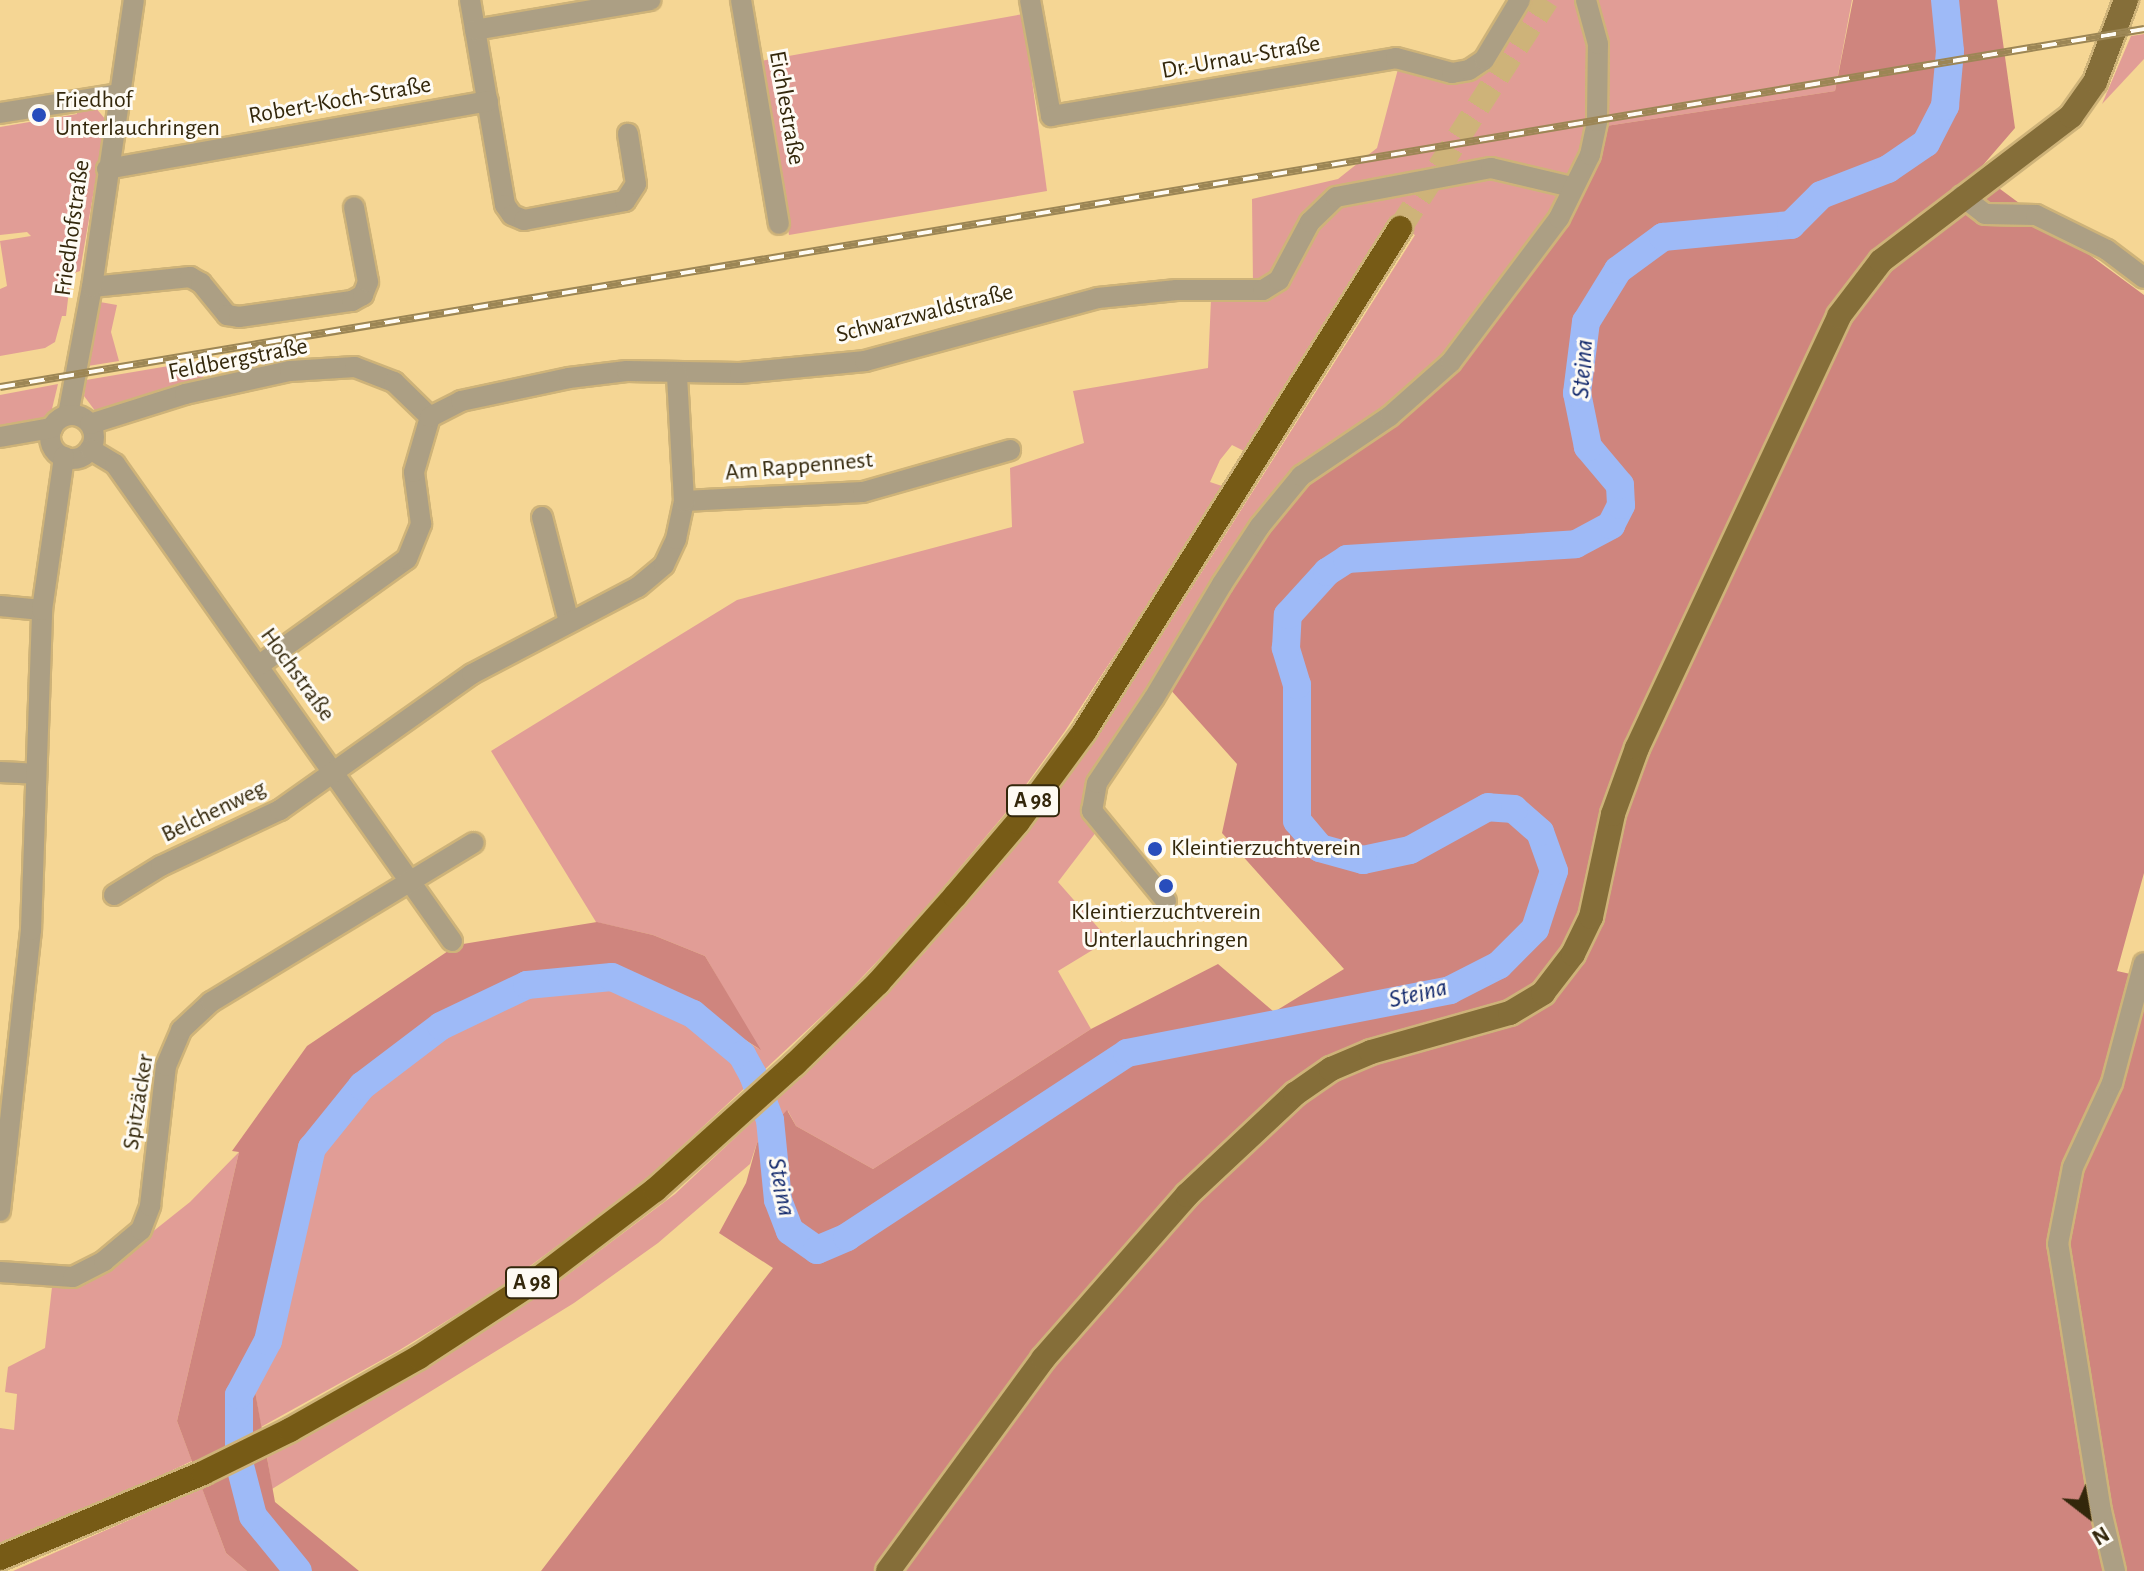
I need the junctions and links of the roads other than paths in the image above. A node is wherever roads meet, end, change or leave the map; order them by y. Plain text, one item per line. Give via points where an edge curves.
1 (134, 0) edge
2 (470, 0) edge
3 (650, 0) edge
4 (741, 0) edge
5 (1030, 0) edge
6 (1520, 0) edge
7 (1586, 0) edge
8 (2126, 0) edge
9 (475, 30) junction
10 (118, 94) junction
11 (488, 101) junction
12 (0, 113) edge
13 (628, 134) dead end
14 (107, 169) junction
15 (1572, 187) junction
16 (1962, 196) junction
17 (354, 207) dead end
18 (779, 224) dead end
19 (1400, 228) tunnel mouth
20 (2144, 278) edge
21 (92, 287) junction
22 (677, 374) junction
23 (68, 415) junction
24 (430, 417) junction
25 (90, 424) junction
26 (52, 428) junction
27 (0, 437) edge
28 (90, 449) junction
29 (1010, 450) dead end
30 (64, 457) junction
31 (684, 501) junction
32 (542, 517) dead end
33 (0, 606) edge
34 (42, 610) junction
35 (569, 622) junction
36 (258, 666) junction
37 (0, 772) edge
38 (335, 773) junction
39 (35, 774) junction
40 (474, 843) dead end
41 (411, 881) junction
42 (114, 895) dead end
43 (1166, 901) dead end
44 (452, 941) dead end
45 (2144, 963) edge
46 (0, 1211) edge
47 (0, 1272) edge
48 (0, 1558) edge
49 (888, 1571) edge
50 (2115, 1571) edge

1 - 10 street, Friedhofstraße
2 - 9 street
3 - 9 street
4 - 18 street, Eichlestraße
5 - 6 street, Dr.-Urnau-Straße via 1051,116 1396,58 1452,73 1469,70 1484,60
7 - 15 street via 1598,44 1597,121 1590,155
8 - 16 main road via 2095,82 2071,116
9 - 11 street
10 - 12 street
10 - 14 street, Friedhofstraße
11 - 13 street via 505,205 524,220 625,201 636,184
11 - 14 street, Robert-Koch-Straße
14 - 21 street, Friedhofstraße
15 - 22 street, Schwarzwaldstraße via 1491,168 1336,197 1310,222 1279,280 1263,290 1177,290 1098,298 865,361
15 - 43 street via 1559,218 1451,362 1390,416 1301,476 1260,526 1097,783 1092,811
16 - 20 street via 1985,214 2036,215 2107,250
16 - 49 main road via 1881,261 1839,316 1637,748 1613,814 1591,917 1573,954 1543,993 1510,1013 1371,1052 1331,1069 1295,1094 1187,1195 1043,1359
17 - 21 street via 368,282 363,295 352,301 239,317 227,315 190,277
19 - 48 highway, A 98 via 1084,732 955,896 878,983 795,1064 655,1190 538,1279 419,1357 203,1473
21 - 23 street, Friedhofstraße
22 - 24 street, Schwarzwaldstraße via 627,371 569,378 461,401
22 - 31 street, Belchenweg
23 - 25 street
23 - 26 street
24 - 25 street, Feldbergstraße via 394,382 355,367 290,371 185,394
24 - 36 street via 414,472 421,524 407,559
25 - 28 street
26 - 27 street
26 - 30 street via 51,442
28 - 30 street via 78,458
28 - 36 street, Hochstraße via 115,464
29 - 31 street, Am Rappennest via 863,492
30 - 34 street
31 - 35 street, Belchenweg via 664,565 638,587
32 - 35 street
33 - 34 street
34 - 39 street
35 - 38 street, Belchenweg via 472,674
36 - 38 street, Hochstraße
37 - 39 street
38 - 41 street, Hochstraße
38 - 42 street, Belchenweg via 280,810 161,866
39 - 46 street via 31,930
40 - 41 street, Spitzäcker
41 - 44 street, Hochstraße
41 - 47 street, Spitzäcker via 211,1002 181,1030 166,1066 150,1206 141,1230 104,1261 73,1277
45 - 50 street via 2112,1083 2073,1167 2058,1244

